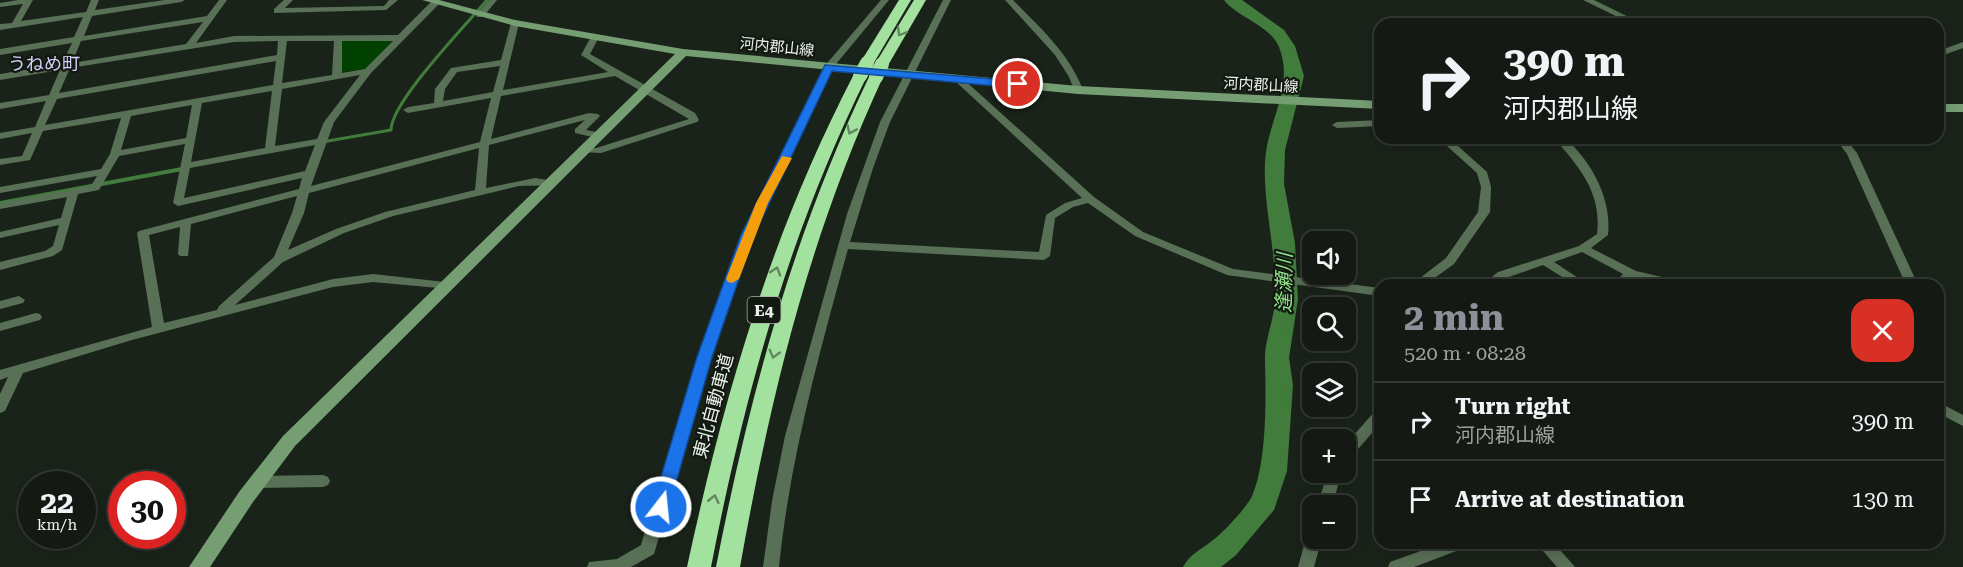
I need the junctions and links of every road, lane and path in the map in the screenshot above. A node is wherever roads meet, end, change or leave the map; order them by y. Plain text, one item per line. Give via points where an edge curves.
1 (95, 0) edge
2 (181, 0) edge
3 (223, 0) edge
4 (394, 0) edge
5 (493, 0) edge
6 (885, 0) edge
7 (905, 0) edge
8 (920, 0) edge
9 (947, 0) edge
10 (1010, 0) edge
11 (1587, 0) edge
12 (28, 1) edge
13 (163, 1) edge
14 (431, 1) edge
15 (287, 2) edge
16 (267, 4) dead end
17 (0, 5) edge
18 (89, 14) junction
19 (475, 14) junction
20 (209, 18) junction
21 (1626, 18) edge
22 (515, 23) junction
23 (15, 25) junction
24 (0, 27) edge
25 (595, 37) junction
26 (283, 38) junction
27 (338, 38) junction
28 (399, 38) junction
29 (78, 40) junction
30 (1963, 45) edge
31 (189, 46) junction
32 (0, 52) edge
33 (683, 52) junction
34 (1944, 52) edge
35 (281, 57) junction
36 (505, 62) junction
37 (66, 66) junction
38 (828, 68) junction
39 (871, 70) junction
40 (368, 71) junction
41 (616, 73) junction
42 (337, 76) junction
43 (906, 76) junction
44 (0, 77) edge
45 (958, 78) junction
46 (277, 87) junction
47 (645, 88) junction
48 (1078, 90) junction
49 (496, 95) junction
50 (53, 96) junction
51 (198, 101) junction
52 (438, 105) junction
53 (1374, 105) edge
54 (0, 106) edge
55 (1944, 108) edge
56 (1963, 108) edge
57 (408, 110) dead end
58 (127, 114) junction
59 (1374, 123) edge
60 (1337, 125) dead end
61 (39, 129) junction
62 (597, 135) junction
63 (0, 136) edge
64 (190, 140) junction
65 (320, 143) junction
66 (1450, 144) edge
67 (1565, 144) edge
68 (1845, 144) edge
69 (484, 145) junction
70 (270, 150) junction
71 (583, 150) junction
72 (115, 154) junction
73 (0, 162) edge
74 (184, 169) junction
75 (309, 173) junction
76 (100, 180) junction
77 (549, 183) junction
78 (0, 190) edge
79 (305, 190) junction
80 (74, 191) junction
81 (480, 192) junction
82 (1090, 199) junction
83 (0, 206) edge
84 (65, 220) junction
85 (186, 222) junction
86 (0, 235) edge
87 (843, 244) junction
88 (1583, 248) junction
89 (184, 254) dead end
90 (279, 259) junction
91 (1543, 260) junction
92 (0, 266) edge
93 (1630, 274) junction
94 (1425, 279) edge
95 (1497, 279) edge
96 (1573, 279) edge
97 (1625, 279) edge
98 (1653, 279) edge
99 (1909, 279) edge
100 (445, 286) junction
101 (1374, 291) edge
102 (19, 300) dead end
103 (0, 305) edge
104 (219, 312) junction
105 (36, 317) dead end
106 (0, 327) edge
107 (159, 329) junction
108 (18, 370) junction
109 (0, 375) edge
110 (0, 408) edge
111 (1944, 410) edge
112 (1963, 421) edge
113 (1374, 423) edge
114 (1356, 442) edge
115 (323, 481) dead end
116 (258, 482) junction
117 (1311, 549) edge
118 (1445, 549) edge
119 (1550, 549) edge
120 (730, 559) edge
121 (700, 562) edge
122 (199, 567) edge
123 (595, 567) edge
124 (771, 567) edge
125 (1306, 567) edge
126 (1396, 567) edge
127 (1567, 567) edge

1 - 18 street
2 - 13 street
3 - 20 street
4 - 15 street via 386,8 274,14
5 - 19 street
6 - 38 street
7 - 39 highway, 東北自動車道 / E4
8 -> 39 highway, 東北自動車道 / E4
9 - 43 street
10 - 48 street via 1064,60
11 - 21 street
12 - 17 street
12 - 23 street
13 - 18 street
14 - 19 main road, 河内郡山線
14 - 28 street
15 - 16 street
18 - 23 street
18 - 29 street
19 - 22 main road, 河内郡山線
20 - 29 street
20 - 31 street
22 - 25 main road, 河内郡山線
22 - 36 street
23 - 24 street
25 - 33 main road, 河内郡山線
25 - 41 street via 585,55
26 - 27 street
26 - 31 street via 234,39
26 - 35 street
27 - 28 street
27 - 42 street
28 - 40 street
29 - 32 street
29 - 37 street
30 - 34 street
31 - 37 street
33 - 38 main road, 河内郡山線
33 - 47 main road
35 - 46 street
35 - 50 street
36 - 49 street
36 - 52 street via 454,70 440,89
37 - 44 street
37 - 50 street
38 - 43 main road, 河内郡山線
38 - 123 street via 748,235 704,357 648,549 619,566
39 -> 120 highway, 東北自動車道 / E4 via 797,274 764,396
121 -> 39 highway, 東北自動車道 / E4 via 738,397 778,265 819,160
40 - 42 street
40 - 65 street via 339,106
41 - 47 street
41 - 49 street
42 - 46 street
43 - 45 main road, 河内郡山線
43 - 87 street
45 - 48 main road, 河内郡山線
45 - 82 street
46 - 51 street
46 - 70 street
47 - 62 main road
47 - 71 street via 692,115 694,120 597,151
48 - 53 main road, 河内郡山線
49 - 52 street
49 - 69 street
50 - 54 street
50 - 61 street
51 - 58 street
51 - 64 street
52 - 57 street
55 - 56 main road
58 - 61 street
58 - 72 street
59 - 60 street
61 - 63 street
61 - 73 street via 26,158
62 - 69 street via 579,131 595,116 590,116
62 - 71 main road
64 - 72 street
64 - 74 street
65 - 70 street
65 - 75 street
66 - 94 street via 1482,172 1486,187 1484,212 1450,261
67 - 88 street via 1588,170 1604,227 1602,235
68 - 99 street
69 - 79 street
69 - 81 street
70 - 74 street
71 - 77 main road
72 - 76 street
74 - 75 street via 178,203
75 - 79 street
76 - 78 street
76 - 80 street
77 - 81 street via 535,181
77 - 100 main road
79 - 85 street
79 - 90 street
80 - 83 street
80 - 84 street
81 - 90 street via 364,222
82 - 87 street via 1069,205 1050,217 1044,256
82 - 101 street via 1146,237 1222,270
84 - 86 street
84 - 92 street via 58,248 49,254
85 - 89 street
85 - 107 street via 143,233
87 - 124 street via 794,423 774,527
88 - 91 street
88 - 93 street
90 - 104 street
91 - 95 street
91 - 96 street
93 - 97 street
93 - 98 street
100 - 104 street via 373,278 333,283
100 - 116 main road via 290,441
102 - 103 street
104 - 107 street
105 - 106 street
107 - 108 street
108 - 109 street
108 - 110 street
111 - 112 street
113 - 114 street
115 - 116 street
116 - 122 main road
117 - 125 street
118 - 126 street
119 - 127 street

